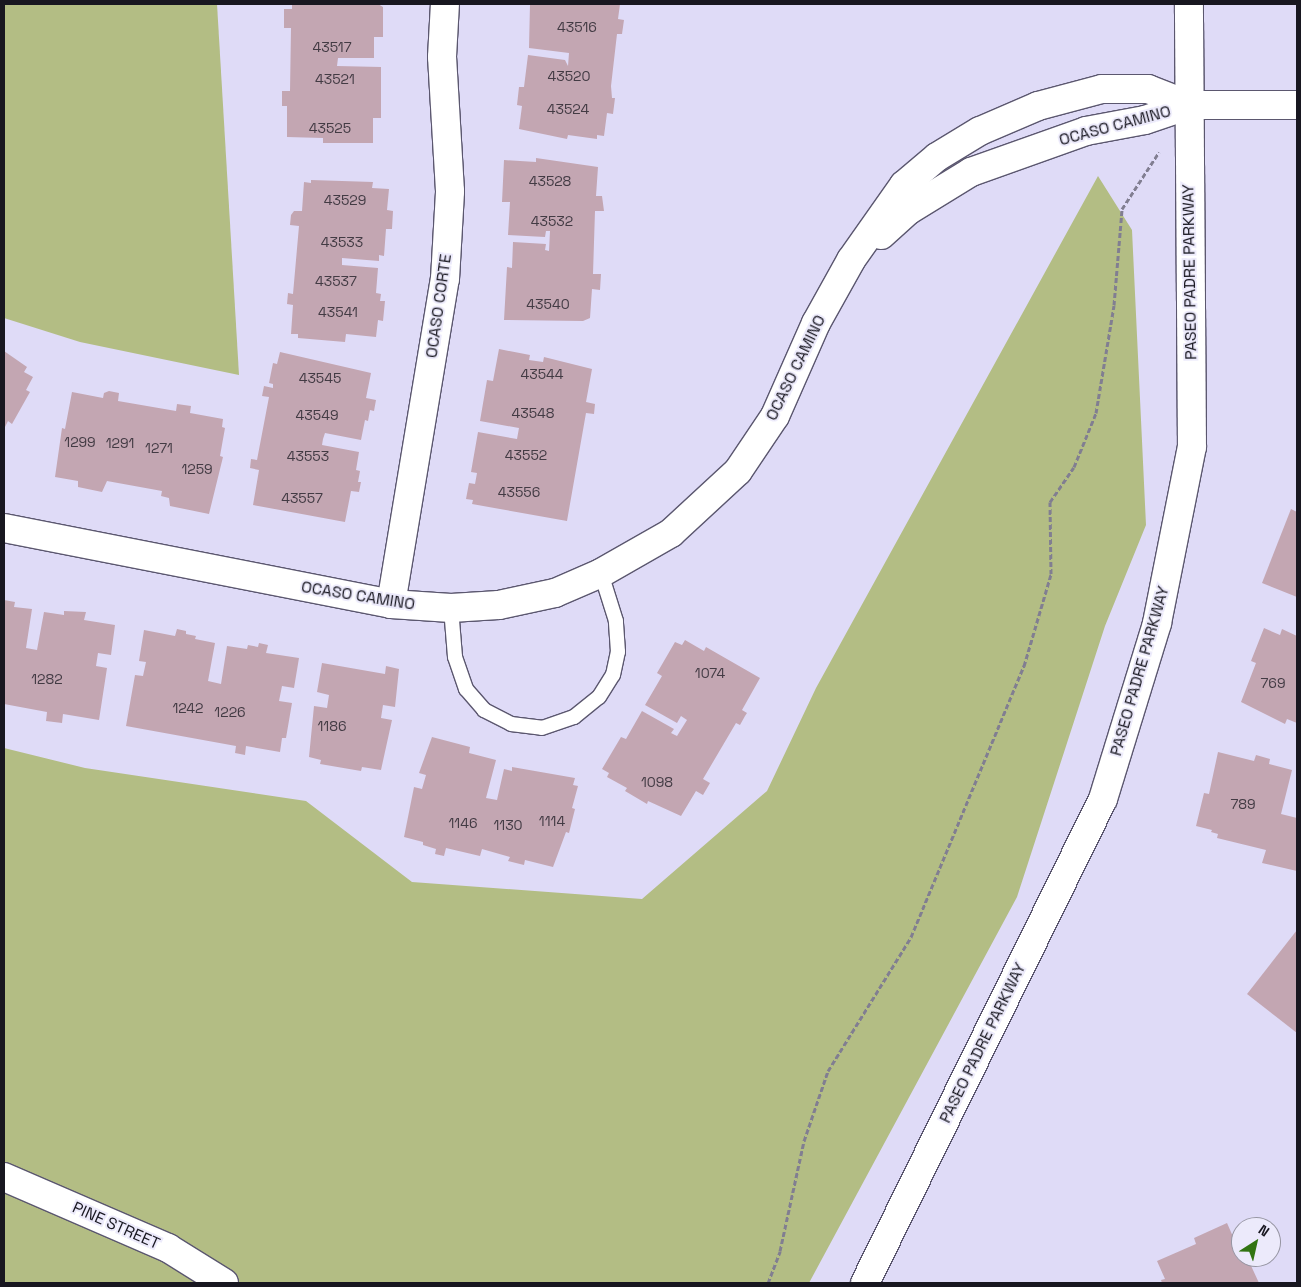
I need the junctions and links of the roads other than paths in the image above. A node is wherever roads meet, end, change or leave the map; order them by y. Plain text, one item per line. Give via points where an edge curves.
1 (445, 4) edge
2 (1189, 4) edge
3 (1189, 105) junction
4 (1297, 105) edge
5 (851, 260) junction
6 (4, 528) edge
7 (601, 574) junction
8 (392, 604) junction
9 (451, 608) junction
10 (4, 1177) edge
11 (224, 1283) edge
12 (865, 1283) edge

1 - 8 street, OCASO CORTE via 442,56 450,191 445,278
2 - 3 street, PASEO PADRE PARKWAY
3 - 4 street
3 - 5 street, OCASO CAMINO via 1145,120 1086,131 971,172 909,210
3 - 5 street, OCASO CAMINO via 1148,89 1102,90 1038,106 980,131 937,156 904,184
3 - 12 street, PASEO PADRE PARKWAY via 1192,447 1156,623 1103,800
5 - 7 street, OCASO CAMINO via 816,323 775,416 738,471 671,534
6 - 8 street, OCASO CAMINO
7 - 9 street, OCASO CAMINO via 555,593 499,605
7 - 9 lane via 616,621 618,652 612,675 598,697 574,716 542,728 511,724 484,710 466,689 455,658
8 - 9 street, OCASO CAMINO
10 - 11 street, PINE STREET via 168,1248

